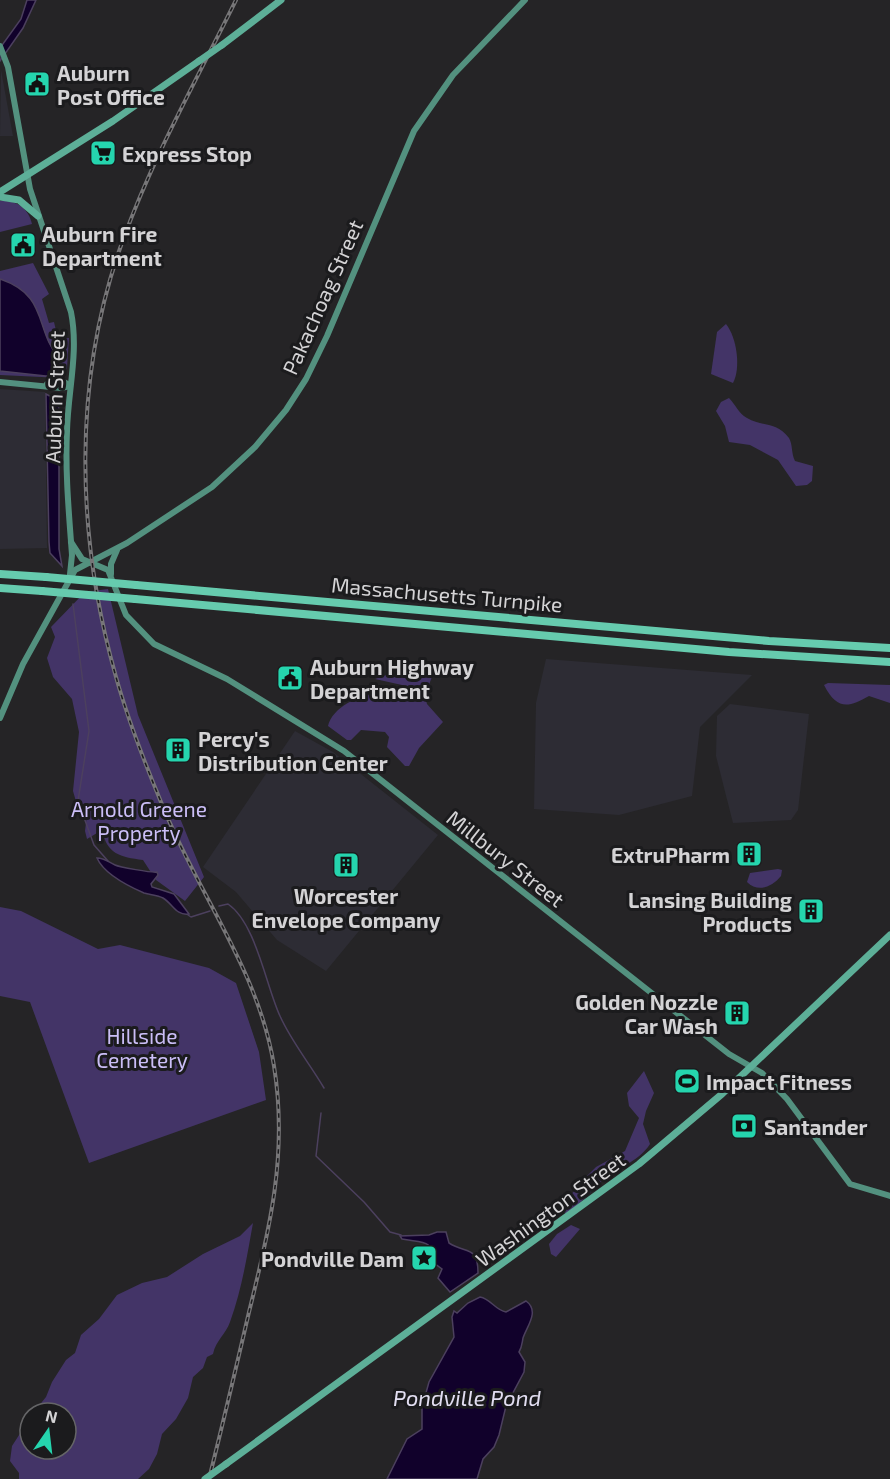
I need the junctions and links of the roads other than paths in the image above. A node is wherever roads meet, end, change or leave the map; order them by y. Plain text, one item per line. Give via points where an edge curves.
1 (281, 0) edge
2 (525, 0) edge
3 (0, 47) edge
4 (27, 175) junction
5 (0, 192) edge
6 (0, 197) edge
7 (38, 216) junction
8 (0, 382) edge
9 (70, 386) junction
10 (71, 542) junction
11 (118, 548) junction
12 (93, 563) junction
13 (0, 574) edge
14 (111, 575) junction
15 (69, 577) junction
16 (0, 588) edge
17 (890, 648) edge
18 (890, 662) edge
19 (0, 718) edge
20 (890, 935) edge
21 (751, 1065) junction
22 (890, 1196) edge
23 (205, 1479) edge

1 - 4 main road, bridge via 112,121
2 - 11 street, Pakachoag Street via 453,75 414,131 324,341 286,410 219,482
3 - 4 street, Auburn Street
4 - 5 main road
4 - 7 street, Auburn Street
6 - 7 main road via 20,200
7 - 9 street, Auburn Street via 72,320 75,349
8 - 9 street via 63,381
9 - 10 street, Auburn Street via 67,439
10 - 12 street via 79,556
10 - 15 street, Auburn Street
11 - 12 street, Pakachoag Street
11 - 14 street
12 - 14 street via 105,567
12 - 15 street, Pakachoag Street via 75,570
13 - 17 highway, Massachusetts Turnpike, bridge
14 - 21 street, Millbury Street via 127,616 154,644 227,679 344,751 729,1054
15 - 19 street via 23,664
16 - 18 highway, Massachusetts Turnpike, bridge
20 - 21 main road, Washington Street
21 - 22 street, Millbury Street via 787,1098 850,1184
21 - 23 main road, Washington Street, bridge via 639,1164

